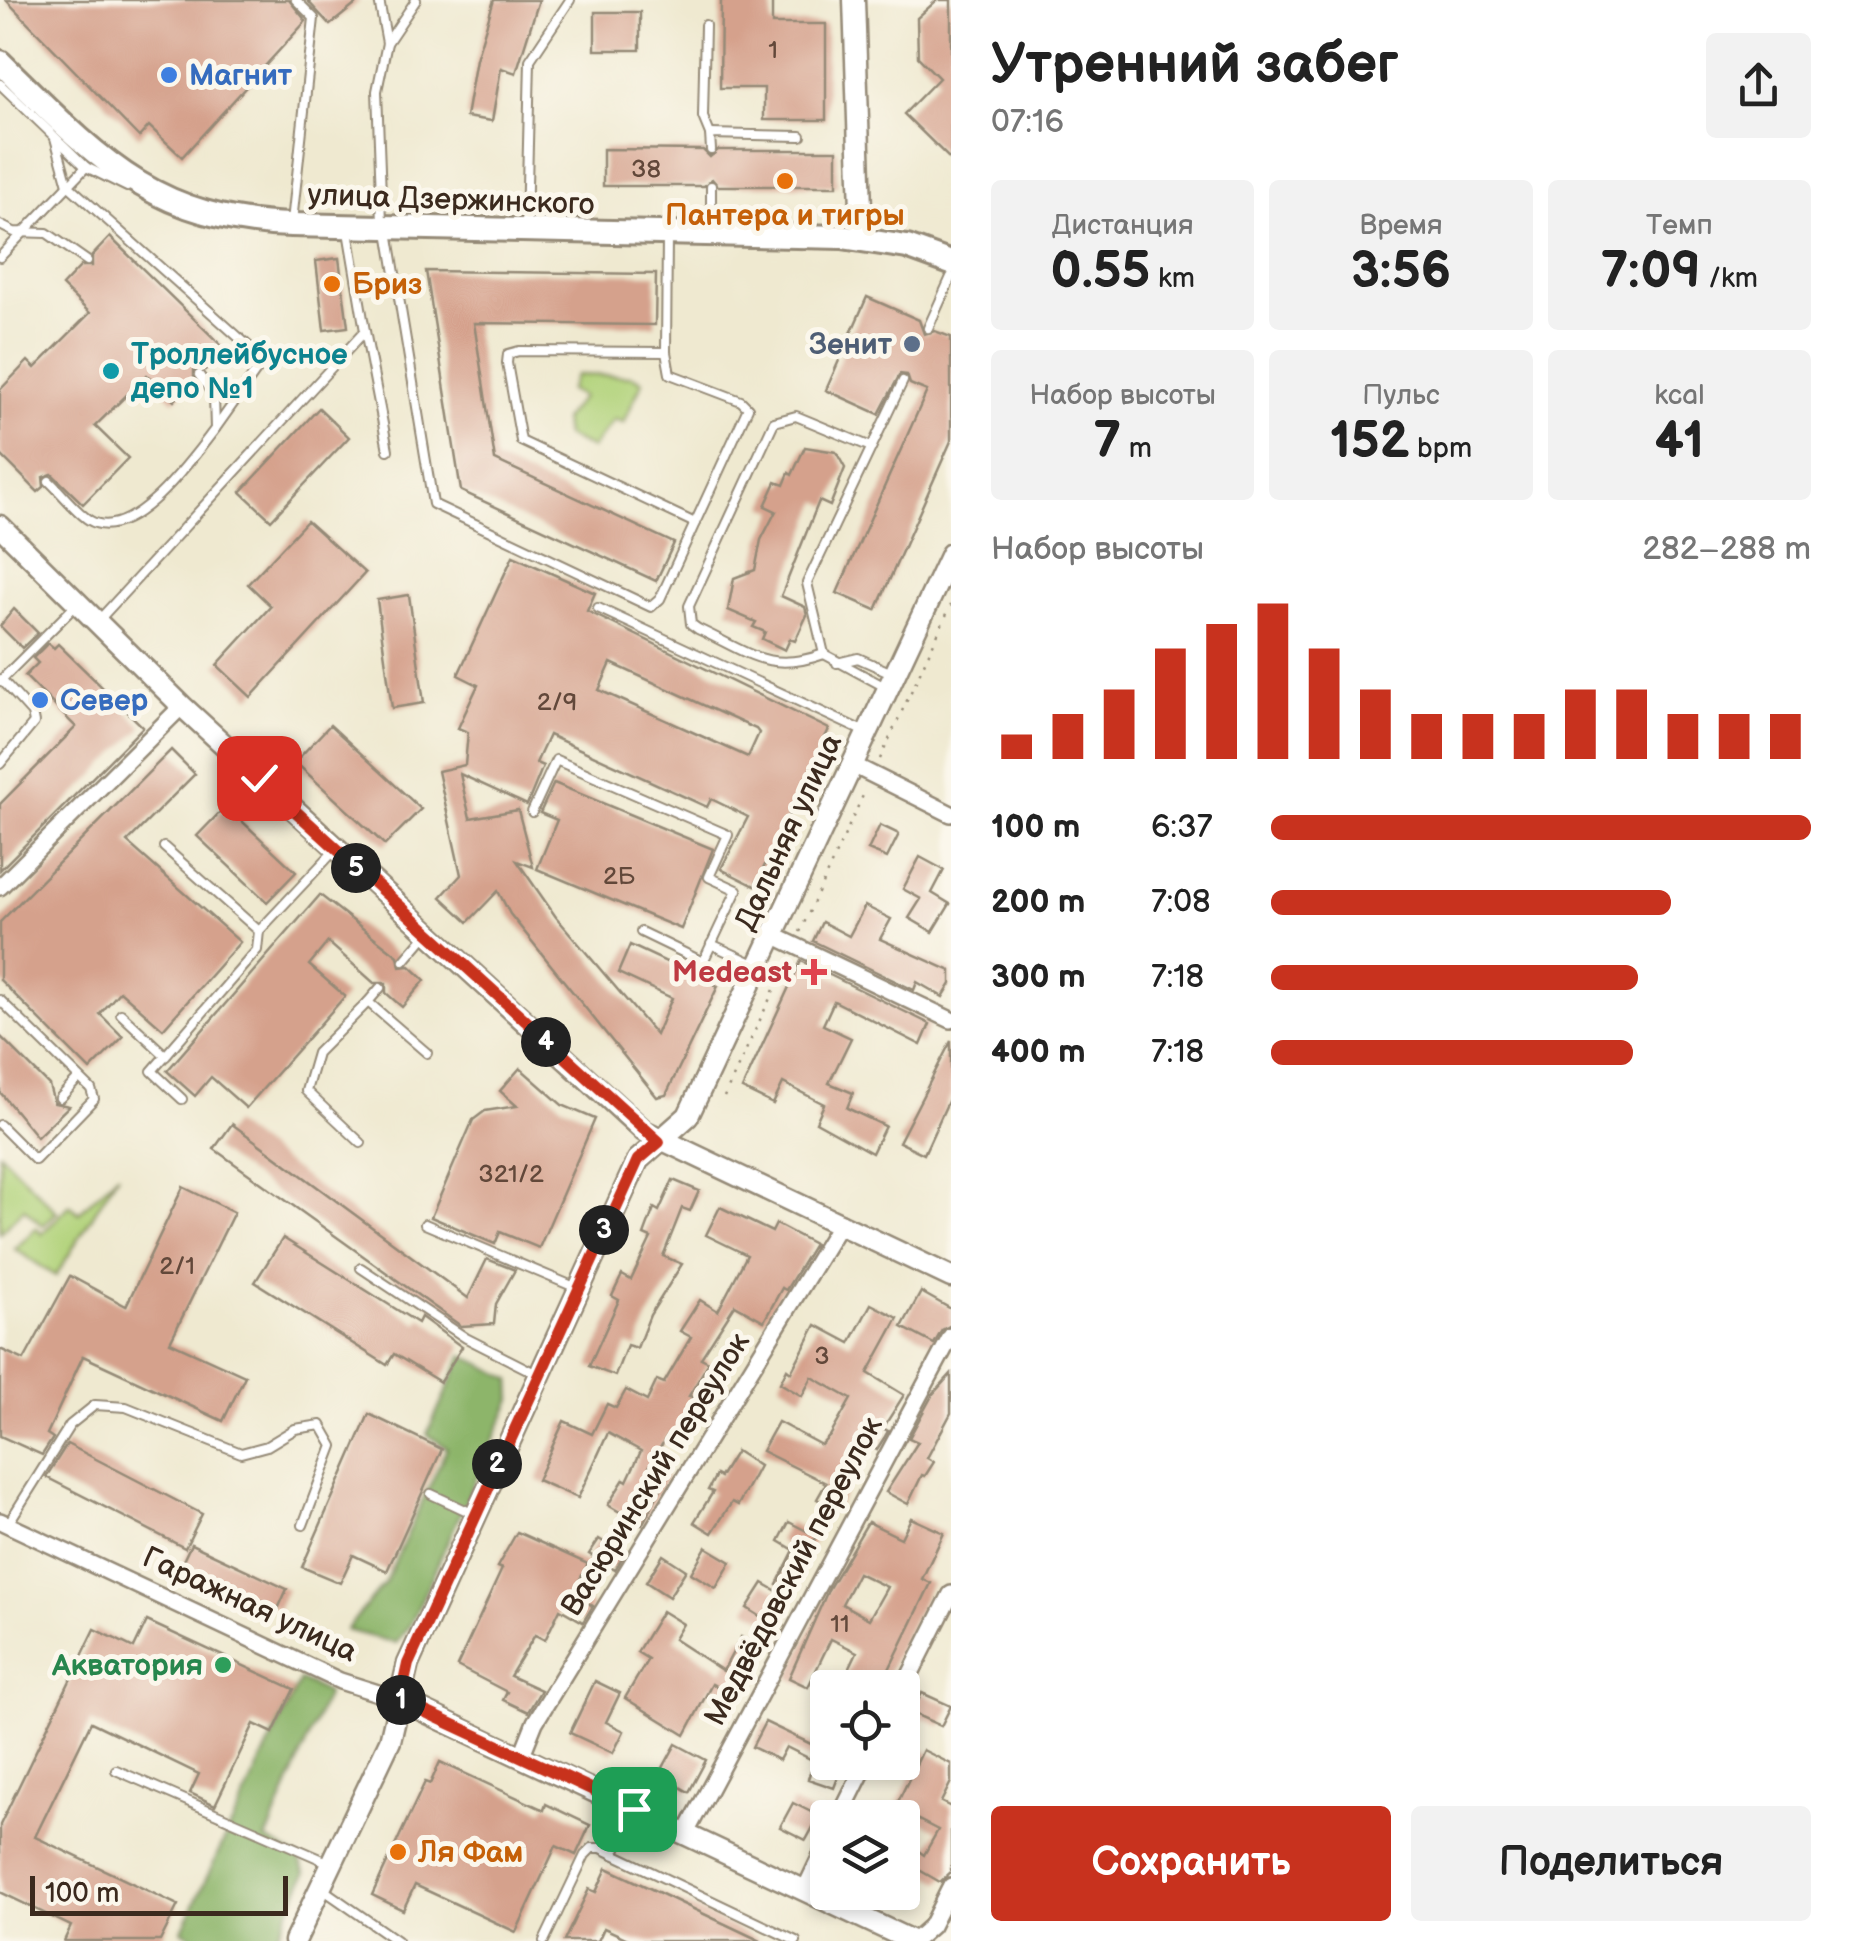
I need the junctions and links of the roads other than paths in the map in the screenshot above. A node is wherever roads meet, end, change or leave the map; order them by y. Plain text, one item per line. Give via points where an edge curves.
1 (296, 0) edge
2 (379, 0) edge
3 (416, 0) edge
4 (570, 0) edge
5 (854, 0) edge
6 (705, 25) dead end
7 (387, 44) junction
8 (0, 62) edge
9 (0, 84) edge
10 (710, 134) junction
11 (801, 136) dead end
12 (54, 138) junction
13 (710, 150) dead end
14 (86, 167) junction
15 (68, 185) junction
16 (710, 186) dead end
17 (159, 196) junction
18 (0, 225) edge
19 (292, 225) junction
20 (348, 226) junction
21 (385, 227) junction
22 (23, 232) junction
23 (526, 232) junction
24 (667, 235) junction
25 (712, 236) junction
26 (862, 239) junction
27 (0, 257) edge
28 (87, 261) dead end
29 (951, 263) edge
30 (951, 277) edge
31 (928, 328) dead end
32 (366, 331) junction
33 (666, 352) junction
34 (200, 375) dead end
35 (903, 381) dead end
36 (214, 429) junction
37 (871, 447) junction
38 (388, 450) dead end
39 (49, 481) dead end
40 (695, 523) junction
41 (0, 526) edge
42 (951, 554) edge
43 (77, 604) junction
44 (598, 608) dead end
45 (96, 622) junction
46 (824, 654) junction
47 (837, 663) junction
48 (1, 680) edge
49 (890, 681) junction
50 (182, 706) junction
51 (867, 733) junction
52 (0, 764) edge
53 (853, 765) junction
54 (532, 812) dead end
55 (951, 814) edge
56 (164, 847) dead end
57 (336, 849) junction
58 (0, 887) edge
59 (259, 931) junction
60 (641, 932) dead end
61 (428, 934) junction
62 (773, 935) junction
63 (711, 944) junction
64 (404, 961) dead end
65 (758, 966) junction
66 (380, 988) dead end
67 (0, 1000) edge
68 (368, 1002) junction
69 (121, 1014) dead end
70 (951, 1020) edge
71 (427, 1052) dead end
72 (166, 1056) junction
73 (80, 1078) junction
74 (60, 1098) dead end
75 (182, 1099) dead end
76 (0, 1126) edge
77 (659, 1142) junction
78 (360, 1143) dead end
79 (842, 1222) junction
80 (425, 1224) dead end
81 (362, 1268) dead end
82 (951, 1277) edge
83 (577, 1288) junction
84 (951, 1336) edge
85 (537, 1374) junction
86 (431, 1494) dead end
87 (474, 1514) junction
88 (4, 1523) edge
89 (303, 1525) dead end
90 (951, 1594) edge
91 (913, 1670) edge
92 (400, 1700) junction
93 (521, 1757) junction
94 (116, 1770) dead end
95 (634, 1809) junction
96 (686, 1833) junction
97 (613, 1854) junction
98 (332, 1864) junction
99 (810, 1880) edge
100 (951, 1886) edge
101 (320, 1887) junction
102 (805, 1890) junction
103 (294, 1941) edge
104 (398, 1941) edge
105 (544, 1941) edge
106 (796, 1941) edge
107 (913, 1941) edge

1 - 19 lane via 314,18
2 - 7 lane
3 - 7 lane
4 - 23 lane via 530,60
5 - 26 street
6 - 10 lane via 703,117
7 - 21 lane via 377,90
8 - 17 main road, улица Дзержинского via 103,160
9 - 12 lane
10 - 11 lane
10 - 13 lane
12 - 14 lane
12 - 15 lane
14 - 15 lane
14 - 17 lane
15 - 22 lane
15 - 36 lane via 254,351 256,370
16 - 25 lane
17 - 19 main road, улица Дзержинского via 209,215
18 - 22 lane
19 - 20 main road, улица Дзержинского
20 - 21 main road, улица Дзержинского
20 - 32 lane
21 - 23 main road, улица Дзержинского
21 - 40 lane via 432,504 651,607
22 - 27 lane
22 - 28 lane via 47,233
23 - 24 main road, улица Дзержинского
24 - 25 main road, улица Дзержинского
24 - 33 lane
25 - 26 main road, улица Дзержинского
26 - 29 main road, улица Дзержинского
30 - 31 lane
32 - 38 lane
32 - 45 lane
33 - 40 lane via 670,374 748,408
33 - 40 lane via 512,352 507,363 518,436
34 - 36 lane via 214,396
35 - 37 lane
36 - 39 lane via 159,496 126,522 90,520
37 - 46 lane via 807,583
37 - 46 lane via 796,416 774,422 689,606 698,629 767,661 791,666
41 - 43 street
42 - 49 street, Дальняя улица
43 - 45 street
43 - 48 lane
44 - 51 lane
45 - 50 street
46 - 47 lane
47 - 49 lane
47 - 49 lane via 856,655
48 - 52 lane via 34,723
49 - 51 street, Дальняя улица
50 - 57 street
50 - 58 street
51 - 53 street, Дальняя улица
53 - 55 street
53 - 62 street, Дальняя улица
54 - 63 lane via 556,760 728,835 710,877 736,890
56 - 59 lane
57 - 59 lane
57 - 61 street
59 - 72 lane via 257,950
60 - 63 lane via 702,962
61 - 64 lane
61 - 77 street
62 - 65 street, Дальняя улица
62 - 70 street
63 - 65 lane
65 - 77 street, Дальняя улица via 688,1116
66 - 68 lane
67 - 73 lane
68 - 71 lane
68 - 78 lane via 317,1053 306,1091
69 - 72 lane
72 - 75 lane via 152,1071
73 - 74 lane
73 - 76 lane via 94,1099 35,1160
77 - 79 street via 697,1153
77 - 83 street, Дальняя улица via 638,1160
79 - 82 street
79 - 93 street, Васюринский переулок via 535,1722
80 - 83 lane
81 - 85 lane via 466,1338
83 - 85 street, Дальняя улица
84 - 96 street, Медвёдовский переулок
85 - 87 street, Дальняя улица
86 - 87 lane
87 - 92 street, Дальняя улица via 408,1664
88 - 89 lane via 70,1426 96,1405 126,1406 240,1454 295,1429 321,1426 333,1446
88 - 92 street, Гаражная улица via 340,1681
90 - 91 street
92 - 93 street, Гаражная улица
92 - 98 street, Дальняя улица via 390,1742
93 - 95 street, Гаражная улица
94 - 98 lane
95 - 96 street, Гаражная улица
95 - 97 lane
96 - 102 street, Гаражная улица
97 - 105 lane via 592,1848 585,1855
97 - 106 lane
98 - 101 street, Дальняя улица
99 - 102 street
100 - 107 street via 930,1926
101 - 103 street, Дальняя улица
101 - 104 lane
102 - 107 street, Гаражная улица

